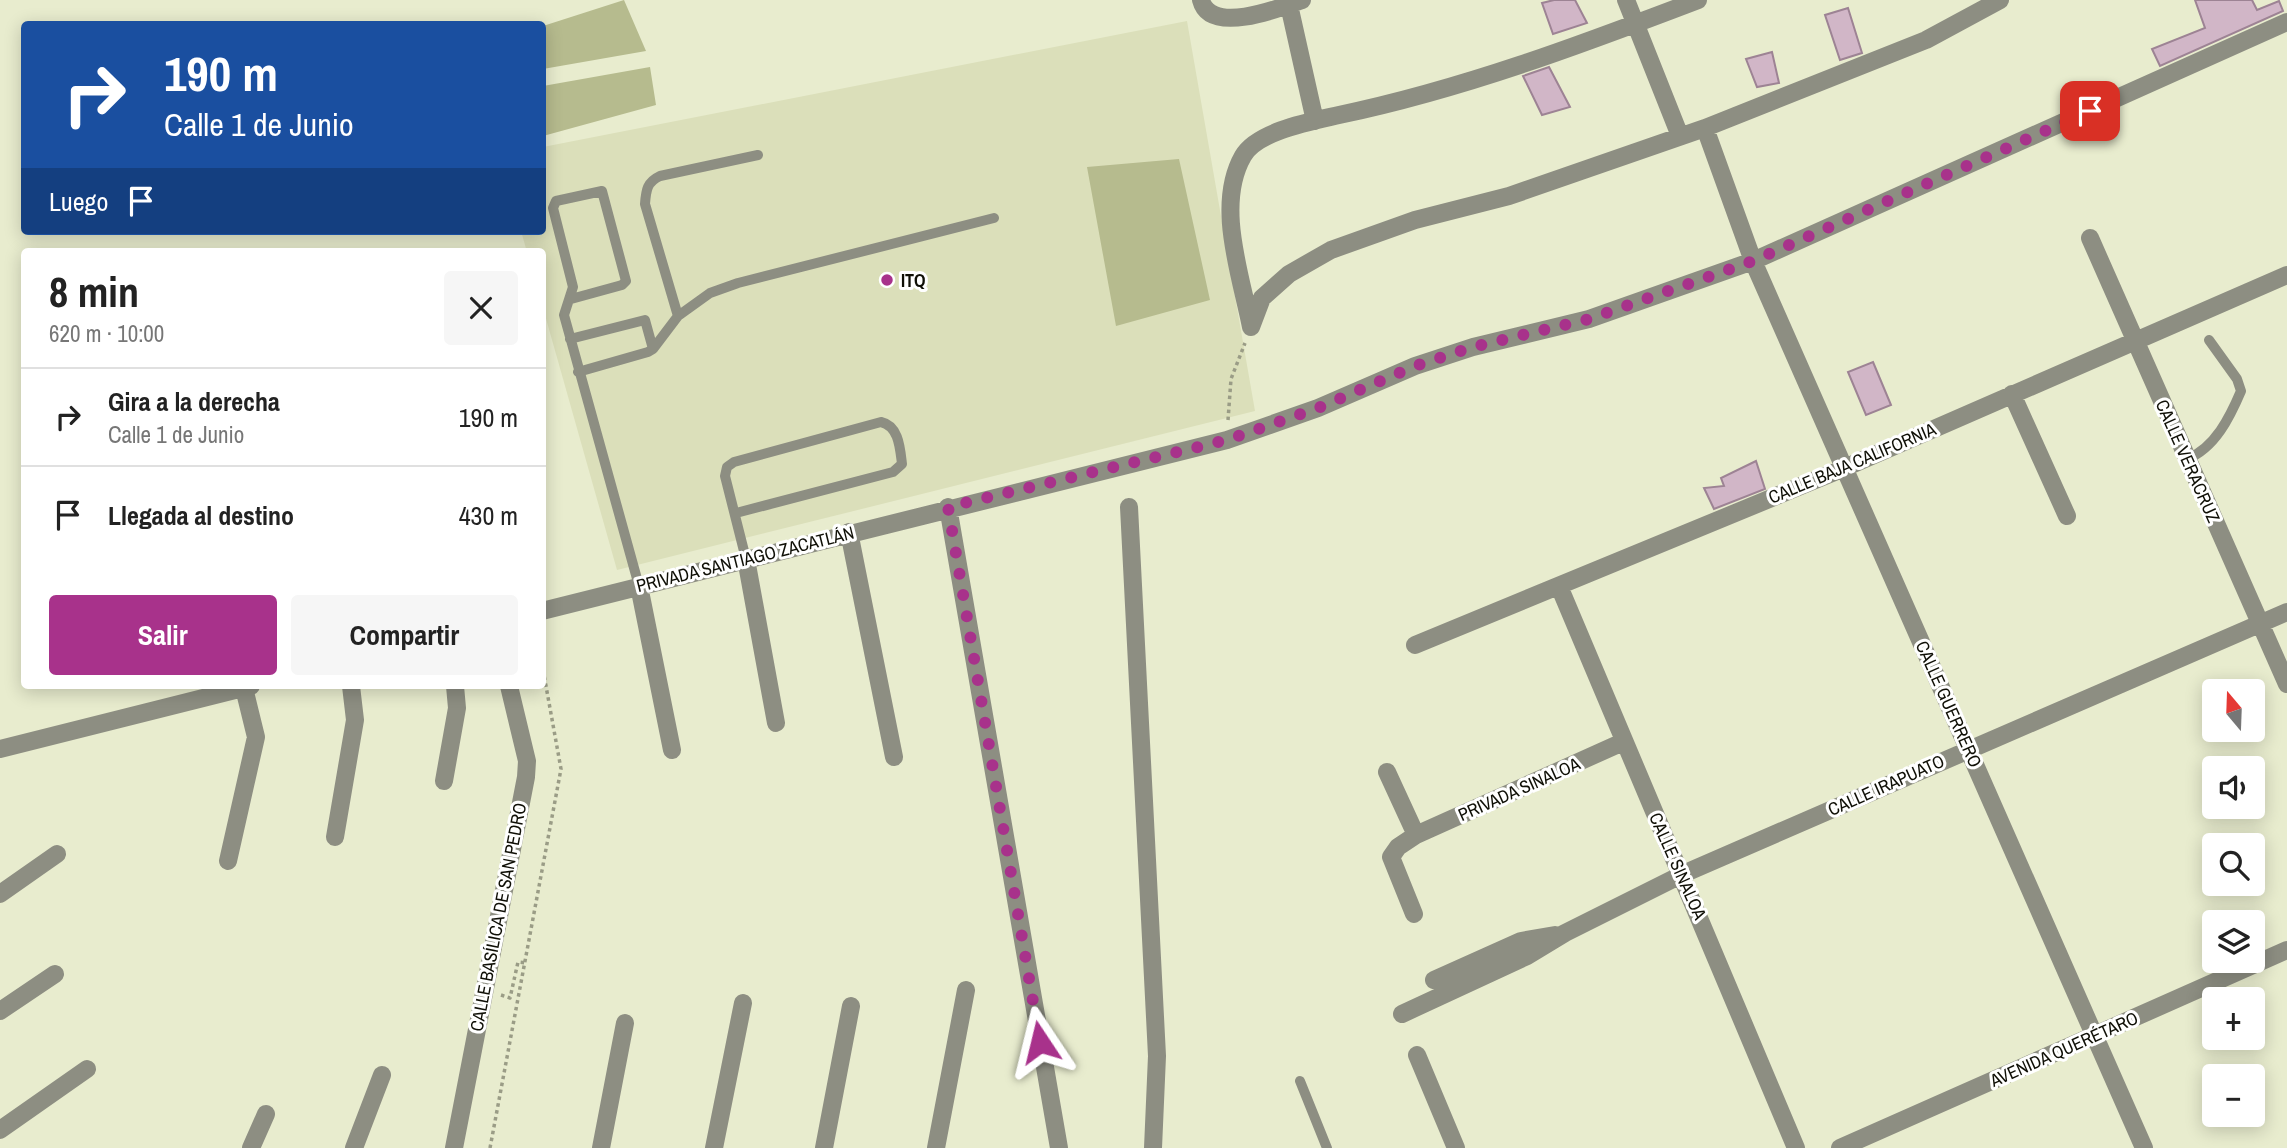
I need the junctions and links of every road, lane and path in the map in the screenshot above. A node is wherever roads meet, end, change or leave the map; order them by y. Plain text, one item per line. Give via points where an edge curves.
1 (1200, 0) edge
2 (1626, 0) edge
3 (1698, 0) edge
4 (1998, 1) edge
5 (1296, 2) edge
6 (2287, 22) edge
7 (1638, 23) junction
8 (1315, 121) junction
9 (1705, 128) junction
10 (1680, 136) junction
11 (758, 156) dead end
12 (994, 218) dead end
13 (2090, 238) dead end
14 (1753, 261) junction
15 (2287, 275) edge
16 (570, 299) junction
17 (678, 316) junction
18 (1251, 327) junction
19 (570, 339) junction
20 (2209, 340) dead end
21 (2134, 343) junction
22 (653, 349) junction
23 (578, 372) junction
24 (2012, 394) junction
25 (1227, 440) junction
26 (2187, 459) junction
27 (1842, 469) junction
28 (948, 507) junction
29 (1129, 507) dead end
30 (736, 513) junction
31 (2067, 516) dead end
32 (849, 532) junction
33 (746, 559) junction
34 (639, 586) junction
35 (1559, 586) junction
36 (546, 610) edge
37 (2287, 611) edge
38 (2261, 622) junction
39 (1415, 645) dead end
40 (2287, 684) edge
41 (546, 686) edge
42 (239, 689) edge
43 (247, 689) edge
44 (351, 689) edge
45 (455, 689) edge
46 (510, 689) edge
47 (776, 723) dead end
48 (1623, 742) junction
49 (0, 749) edge
50 (1969, 749) junction
51 (672, 750) dead end
52 (894, 757) dead end
53 (1387, 772) dead end
54 (444, 781) dead end
55 (1416, 835) junction
56 (335, 837) dead end
57 (57, 854) dead end
58 (228, 861) dead end
59 (1683, 874) junction
60 (0, 894) edge
61 (1414, 914) dead end
62 (1565, 933) junction
63 (2287, 950) edge
64 (527, 963) junction
65 (55, 974) dead end
66 (1434, 980) dead end
67 (503, 984) dead end
68 (966, 990) dead end
69 (743, 1003) dead end
70 (851, 1006) dead end
71 (0, 1011) edge
72 (1402, 1014) dead end
73 (625, 1023) dead end
74 (2096, 1035) junction
75 (1417, 1055) dead end
76 (87, 1069) dead end
77 (382, 1075) dead end
78 (1300, 1081) dead end
79 (266, 1114) dead end
80 (0, 1130) edge
81 (251, 1148) edge
82 (354, 1148) edge
83 (454, 1148) edge
84 (490, 1148) edge
85 (601, 1148) edge
86 (714, 1148) edge
87 (824, 1148) edge
88 (936, 1148) edge
89 (1059, 1148) edge
90 (1153, 1148) edge
91 (1327, 1148) edge
92 (1456, 1148) edge
93 (1796, 1148) edge
94 (1840, 1148) edge
95 (2144, 1148) edge

1 - 5 street via 1212,17 1226,20
2 - 7 street
3 - 7 street
4 - 9 street via 1926,40
5 - 8 street
6 - 14 street, PRIVADA SANTIAGO ZACATLÁN
7 - 8 street via 1416,99
7 - 10 street
8 - 18 street via 1260,139 1244,153 1233,179 1233,236
9 - 10 street
9 - 14 street, CALLE GUERRERO
10 - 18 street via 1509,196 1415,220 1331,250 1289,274 1262,298
11 - 17 lane via 660,176 651,180 646,190 645,204
12 - 17 lane via 738,283 710,293
13 - 21 street, CALLE VERACRUZ
14 - 25 street, PRIVADA SANTIAGO ZACATLÁN via 1589,319 1415,366 1318,408
14 - 27 street, CALLE GUERRERO
15 - 21 street, CALLE BAJA CALIFORNIA
16 - 16 lane via 573,287 553,203 602,191 626,281
16 - 19 lane via 564,315
17 - 22 lane
18 - 25 path via 1231,379
19 - 22 lane via 645,320
19 - 23 lane
20 - 26 lane via 2241,391 2226,425
21 - 24 street, CALLE BAJA CALIFORNIA
21 - 26 street, CALLE VERACRUZ
22 - 23 lane
23 - 34 lane
24 - 27 street, CALLE BAJA CALIFORNIA
24 - 31 street
25 - 28 street, PRIVADA SANTIAGO ZACATLÁN
26 - 38 street, CALLE VERACRUZ
27 - 35 street, CALLE BAJA CALIFORNIA
27 - 50 street, CALLE GUERRERO
28 - 32 street, PRIVADA SANTIAGO ZACATLÁN
28 - 89 street
29 - 90 street via 1157,1056
30 - 30 lane via 725,477 734,462 881,422 895,430 902,464 893,472
30 - 33 lane
32 - 33 street, PRIVADA SANTIAGO ZACATLÁN
32 - 52 street
33 - 34 street, PRIVADA SANTIAGO ZACATLÁN
33 - 47 street
34 - 36 street, PRIVADA SANTIAGO ZACATLÁN
34 - 51 street
35 - 39 street, CALLE BAJA CALIFORNIA
35 - 48 street, CALLE SINALOA
37 - 38 street, CALLE IRAPUATO
38 - 40 street, CALLE VERACRUZ
38 - 50 street, CALLE IRAPUATO
41 - 64 path via 561,769
42 - 49 street
43 - 58 street via 256,737
44 - 56 street via 355,720
45 - 54 street via 457,708
46 - 83 street, CALLE BASÍLICA DE SAN PEDRO via 527,761 526,777
48 - 55 street, PRIVADA SINALOA
48 - 59 street, CALLE SINALOA
50 - 59 street, CALLE IRAPUATO
50 - 74 street, CALLE GUERRERO
53 - 55 street
55 - 61 street, PRIVADA SINALOA via 1391,857
57 - 60 street
59 - 62 street, CALLE IRAPUATO
59 - 93 street, CALLE SINALOA
62 - 66 street, CALLE IRAPUATO via 1521,941
62 - 72 street, CALLE IRAPUATO via 1527,956
63 - 74 street, AVENIDA QUERÉTARO
64 - 67 path via 518,962 510,998 501,996
64 - 84 path
65 - 71 street
68 - 88 street
69 - 86 street
70 - 87 street
73 - 85 street
74 - 94 street, AVENIDA QUERÉTARO
74 - 95 street, CALLE GUERRERO
75 - 92 street
76 - 80 street
77 - 82 street
78 - 91 lane
79 - 81 street

